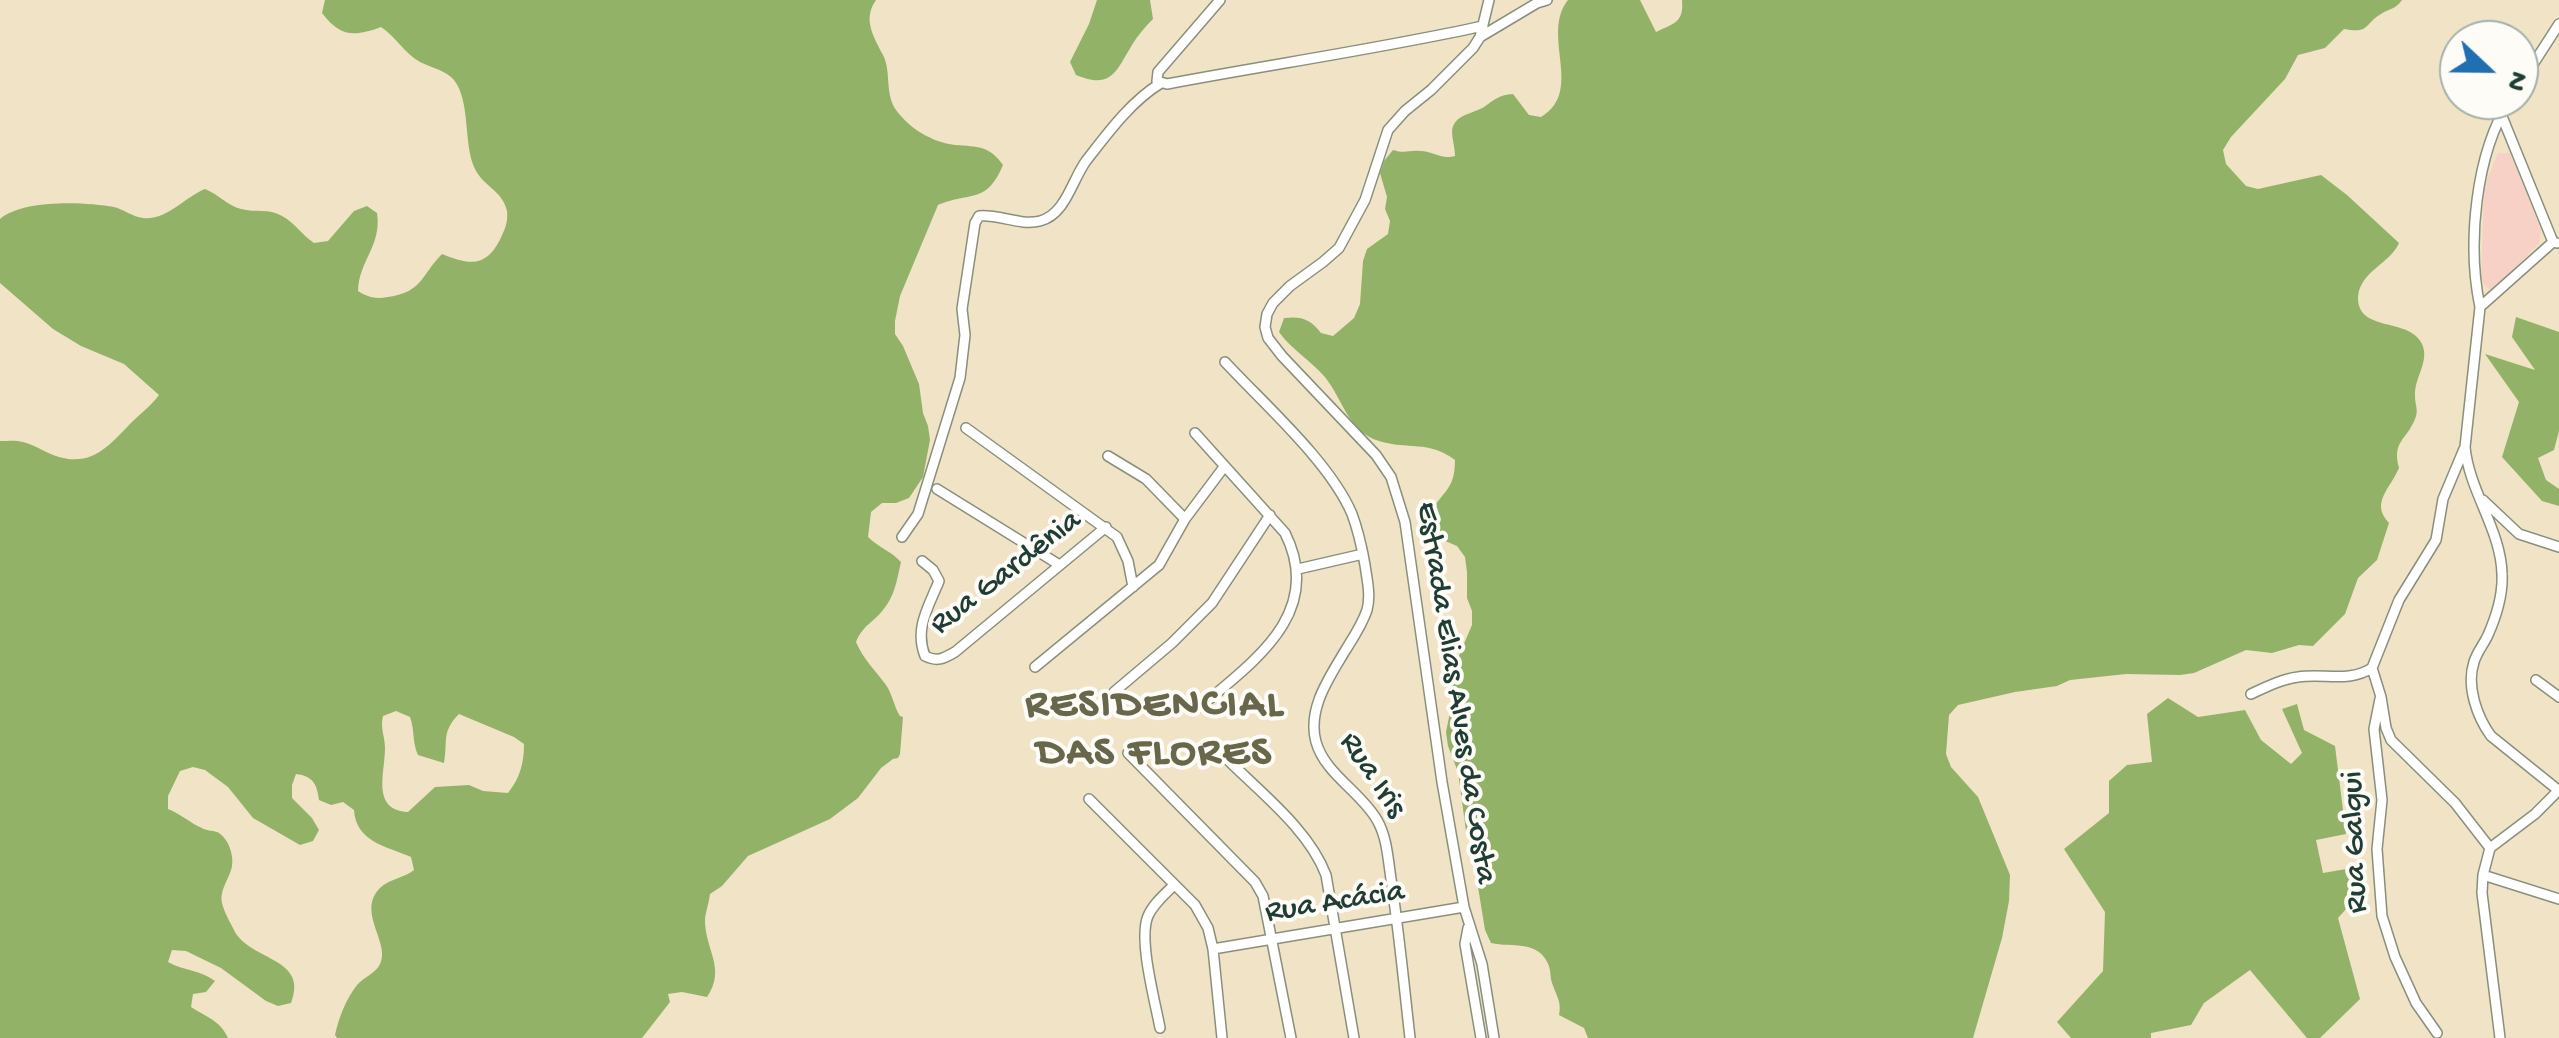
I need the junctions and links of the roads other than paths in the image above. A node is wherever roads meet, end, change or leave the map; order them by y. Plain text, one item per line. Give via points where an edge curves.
1 (1220, 0) edge
2 (1489, 0) edge
3 (1547, 0) edge
4 (2559, 24) edge
5 (1481, 32) junction
6 (2539, 55) edge
7 (1161, 83) junction
8 (2499, 120) edge
9 (2504, 120) edge
10 (2556, 243) edge
11 (2480, 307) junction
12 (1224, 362) dead end
13 (966, 428) dead end
14 (1195, 433) dead end
15 (2465, 447) junction
16 (1108, 456) dead end
17 (1224, 467) junction
18 (937, 488) dead end
19 (2477, 494) junction
20 (1270, 515) junction
21 (1185, 519) junction
22 (1106, 527) junction
23 (902, 537) dead end
24 (2559, 547) edge
25 (1363, 554) junction
26 (922, 561) dead end
27 (1058, 564) junction
28 (1298, 568) junction
29 (1133, 587) junction
30 (1035, 667) dead end
31 (2372, 668) junction
32 (2536, 680) dead end
33 (1114, 692) dead end
34 (2251, 694) dead end
35 (2381, 697) junction
36 (2559, 697) edge
37 (1200, 707) dead end
38 (1128, 753) dead end
39 (1228, 760) dead end
40 (2558, 790) edge
41 (1089, 799) dead end
42 (2490, 848) junction
43 (2483, 875) junction
44 (1174, 885) junction
45 (2559, 899) edge
46 (1464, 908) junction
47 (1397, 920) junction
48 (1468, 925) junction
49 (1335, 930) junction
50 (1272, 940) junction
51 (1213, 949) junction
52 (1160, 1028) dead end
53 (2437, 1033) dead end
54 (1222, 1038) edge
55 (1291, 1038) edge
56 (1354, 1038) edge
57 (1410, 1038) edge
58 (1481, 1038) edge
59 (1494, 1038) edge
60 (2500, 1038) edge

1 - 7 street via 1158,72
2 - 5 street, Estrada Elias Alves da Costa
3 - 5 street
4 - 6 street
5 - 7 street
5 - 46 street, Estrada Elias Alves da Costa via 1464,58 1388,130 1365,200 1339,248 1278,296 1265,327 1282,356 1376,455 1398,496
7 - 23 street via 1107,135 1044,220 985,215 975,223 960,378 924,498
8 - 11 street via 2477,198
9 - 10 street
10 - 11 street
11 - 15 street
12 - 25 street, Rua Iris via 1320,463 1351,511
13 - 22 street
14 - 17 street
15 - 19 street
15 - 31 street via 2443,499 2436,540 2390,617
16 - 21 street via 1146,479
17 - 20 street
17 - 21 street
18 - 27 street
19 - 24 street via 2519,534
19 - 40 street via 2502,572 2472,688 2491,736
20 - 28 street
20 - 33 street via 1212,603
21 - 29 street via 1159,566
22 - 27 street, Rua Gardênia
22 - 29 street via 1123,547
25 - 28 street
25 - 47 street, Rua Iris via 1368,607 1326,683 1314,725 1322,757 1378,822
26 - 27 street, Rua Gardênia via 939,581 919,641 925,656 936,660
28 - 37 street via 1288,617 1272,641
29 - 30 street
31 - 34 street via 2351,677 2299,676
31 - 35 street
32 - 36 street
35 - 42 street via 2392,740
35 - 53 street, Rua Galgui via 2374,729 2382,916 2416,1002
38 - 50 street via 1256,882
39 - 49 street via 1310,842 1326,875
40 - 42 street
41 - 44 street
42 - 43 street
43 - 45 street
43 - 60 street
44 - 51 street via 1195,906
44 - 52 street via 1146,919 1144,935
46 - 47 street, Rua Acácia
46 - 48 street, Estrada Elias Alves da Costa
47 - 49 street, Rua Acácia
47 - 57 street, Rua Iris
48 - 58 street, Estrada Elias Alves da Costa via 1465,944
48 - 59 street, Estrada Elias Alves da Costa
49 - 50 street, Rua Acácia
49 - 56 street
50 - 51 street, Rua Acácia
50 - 55 street
51 - 54 street

